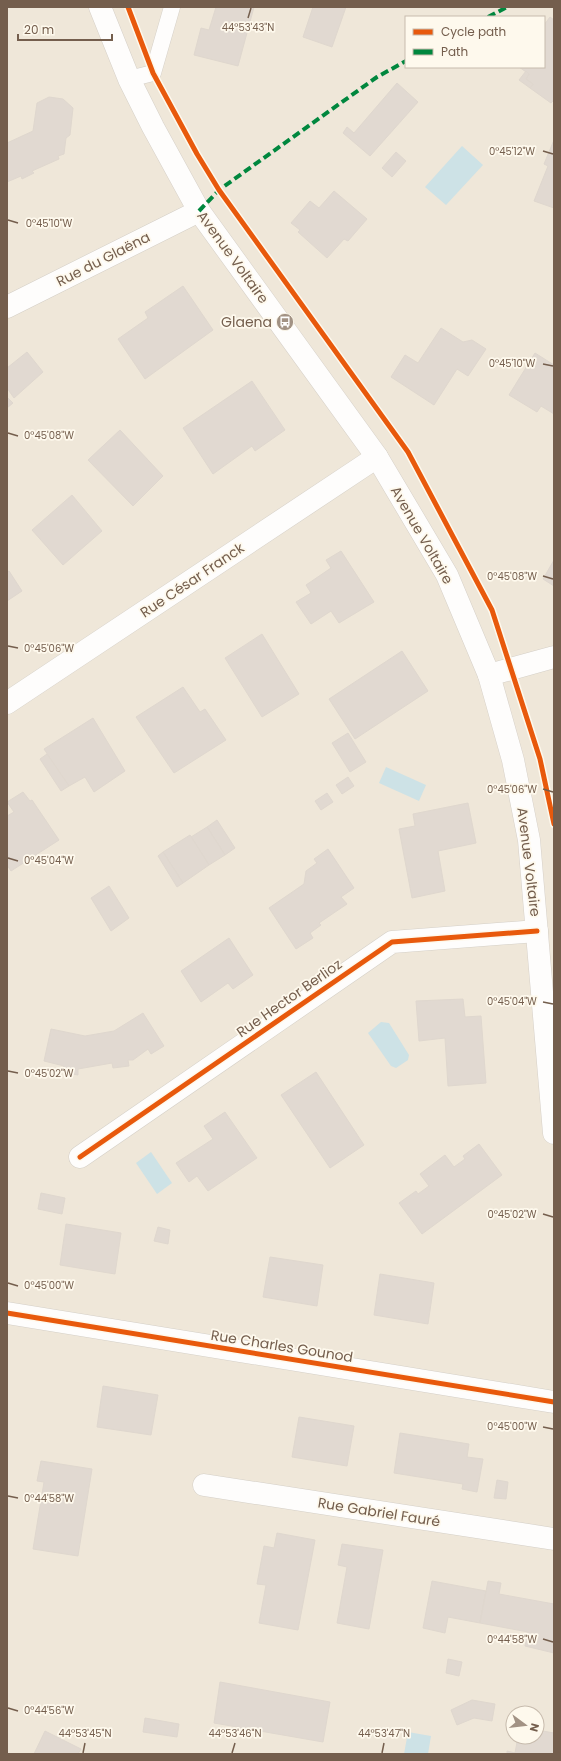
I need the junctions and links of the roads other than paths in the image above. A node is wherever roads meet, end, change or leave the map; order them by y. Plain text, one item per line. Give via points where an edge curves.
1 (100, 7) edge
2 (172, 7) edge
3 (129, 79) junction
4 (199, 211) junction
5 (7, 307) edge
6 (377, 457) junction
7 (554, 657) edge
8 (489, 674) junction
9 (7, 703) edge
10 (537, 932) junction
11 (554, 1133) edge
12 (80, 1157) dead end
13 (7, 1313) edge
14 (554, 1402) edge
15 (204, 1485) dead end
16 (554, 1539) edge

1 - 3 street, Avenue Voltaire
2 - 3 lane via 153,73
3 - 4 street, Avenue Voltaire
4 - 5 street, Rue du Glaëna
4 - 6 street, Avenue Voltaire
6 - 8 street, Avenue Voltaire via 447,575
6 - 9 street, Rue César Franck
7 - 8 street
8 - 10 street, Avenue Voltaire via 512,760 529,840
10 - 11 street, Avenue Voltaire
10 - 12 street, Rue Hector Berlioz via 392,942
13 - 14 street, Rue Charles Gounod
15 - 16 street, Rue Gabriel Fauré

